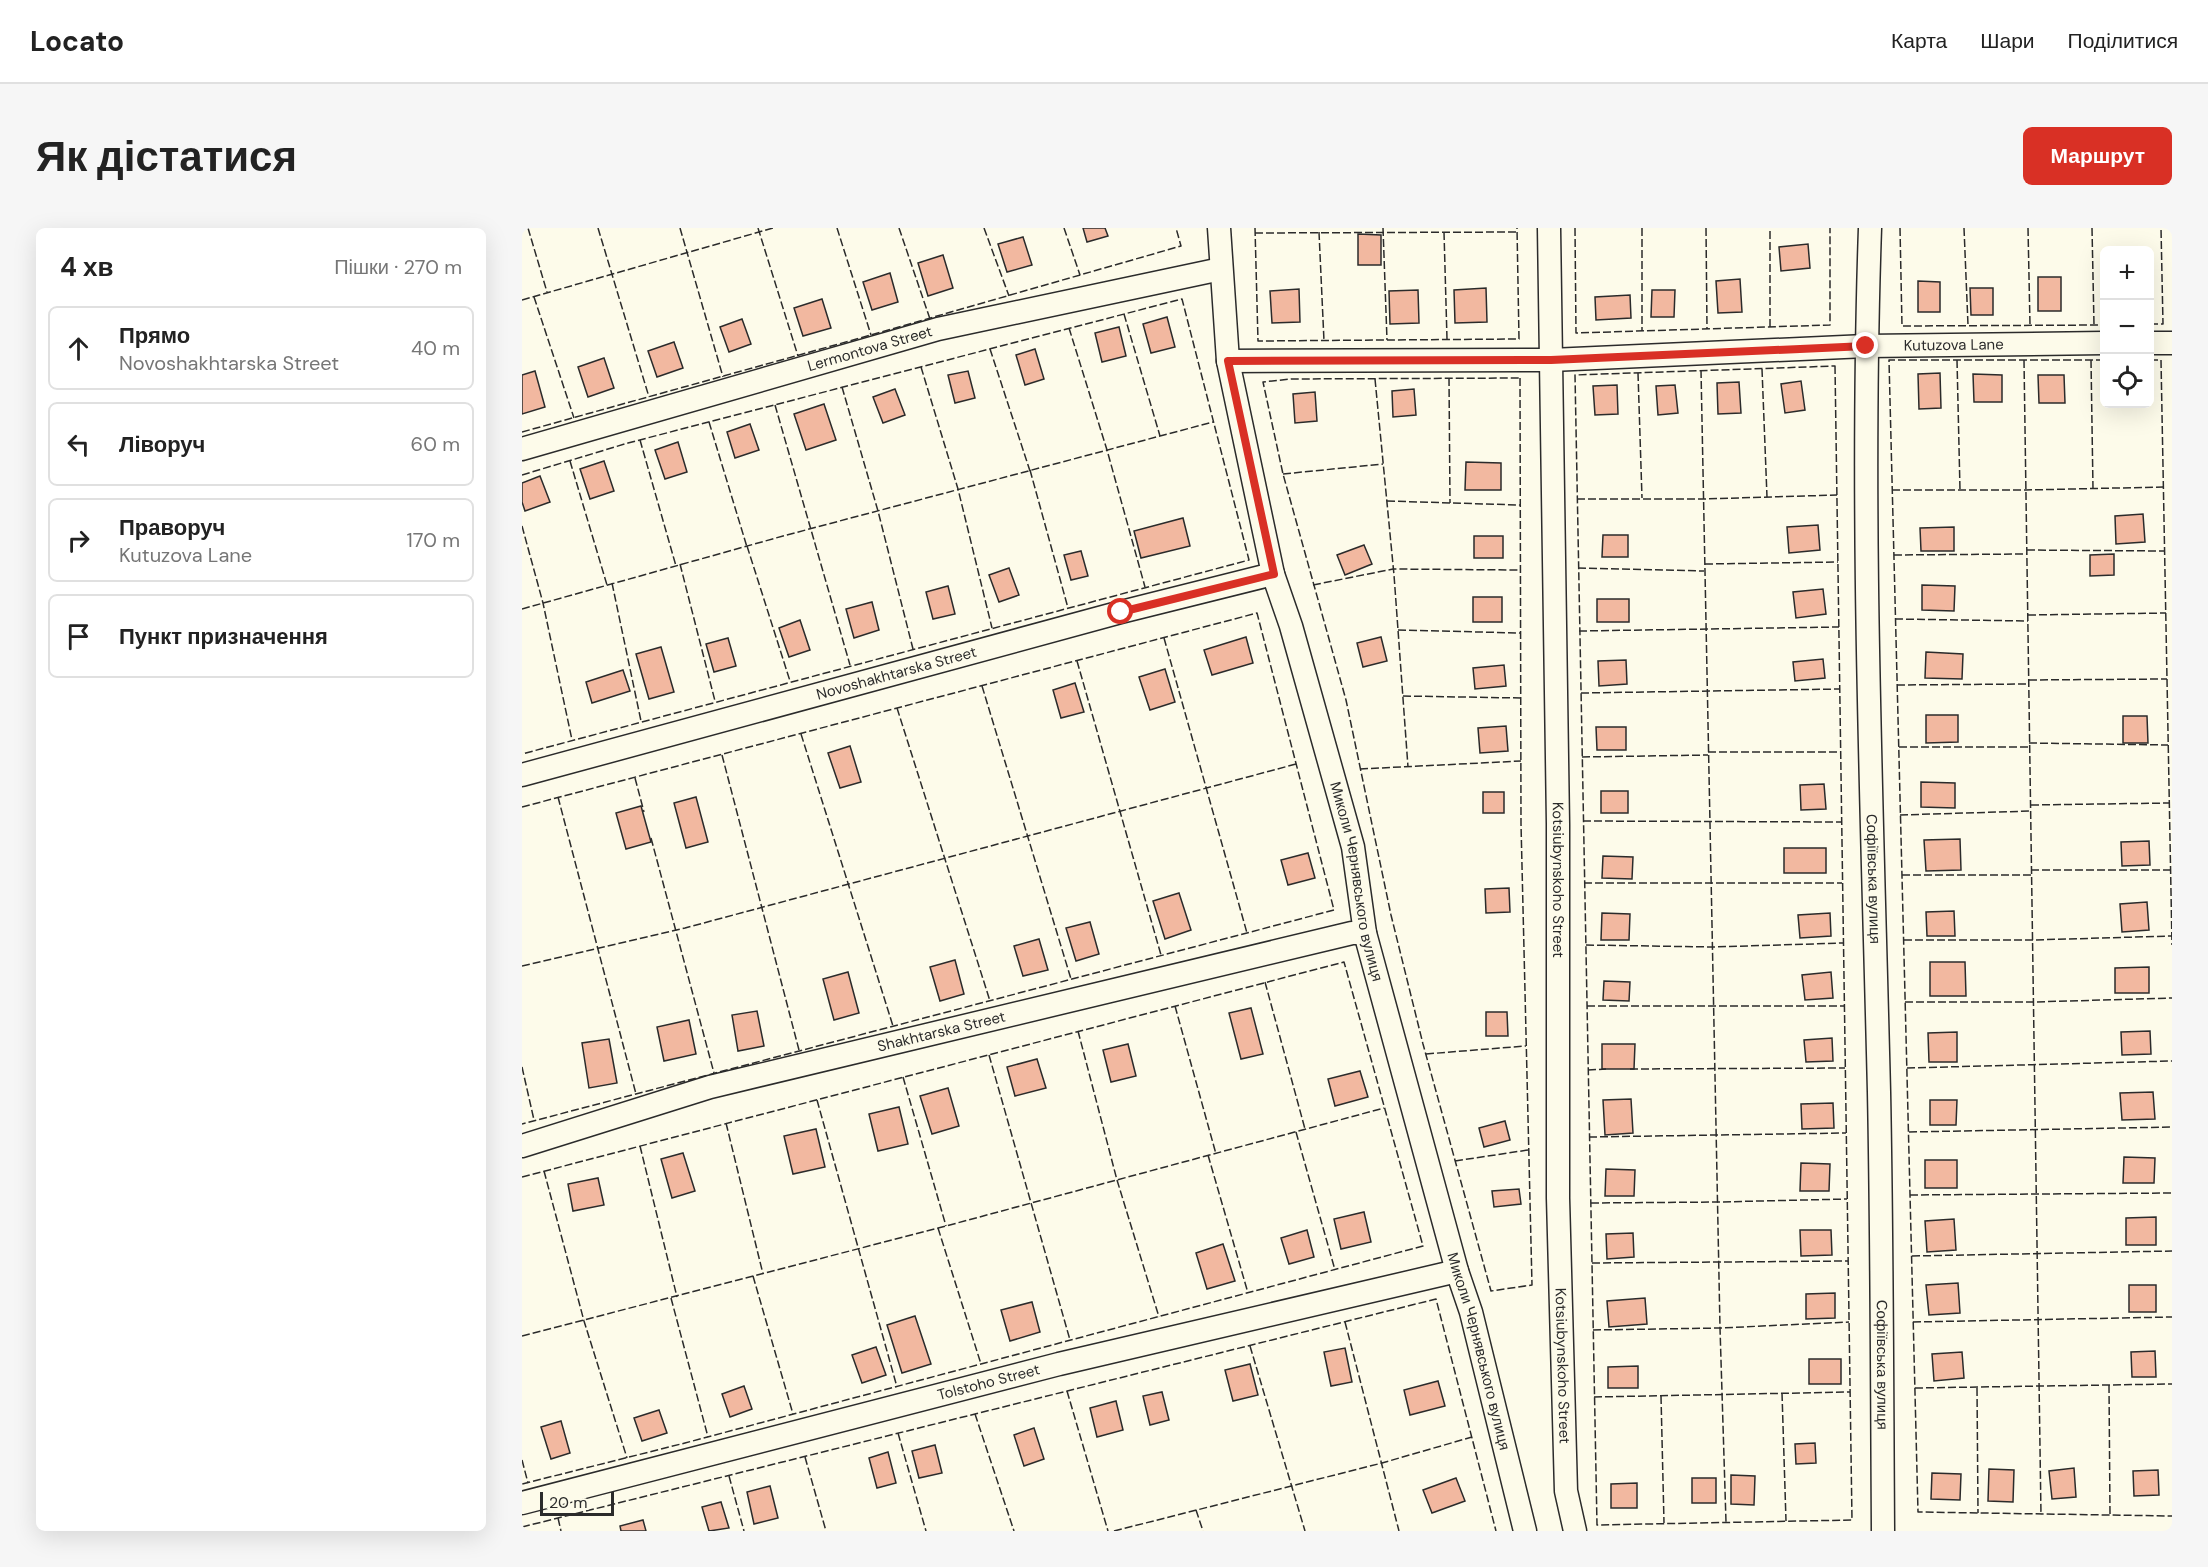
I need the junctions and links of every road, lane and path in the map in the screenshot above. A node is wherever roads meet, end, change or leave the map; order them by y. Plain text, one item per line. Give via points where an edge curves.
1 (1219, 228) edge
2 (1549, 228) edge
3 (1870, 228) edge
4 (1221, 269) junction
5 (2172, 342) edge
6 (2100, 343) edge
7 (2154, 343) edge
8 (1866, 346) junction
9 (1551, 360) junction
10 (1228, 361) junction
11 (522, 449) edge
12 (1274, 574) junction
13 (522, 775) edge
14 (1365, 933) junction
15 (522, 1146) edge
16 (1457, 1271) junction
17 (522, 1503) edge
18 (1525, 1531) edge
19 (1575, 1531) edge
20 (1883, 1531) edge

1 - 4 street, Миколи Чернявського вулиця
2 - 9 street, Kotsiubynskoho Street
3 - 8 street, Софіївська вулиця
4 - 10 street, Миколи Чернявського вулиця
4 - 11 street, Lermontova Street via 938,329
5 - 7 street
6 - 8 street, Kutuzova Lane
8 - 9 street, Kutuzova Lane
8 - 20 street, Софіївська вулиця
9 - 10 street, Kutuzova Lane
9 - 19 street, Kotsiubynskoho Street via 1558,824 1558,1198 1566,1491
10 - 12 street, Миколи Чернявського вулиця
12 - 13 street, Novoshakhtarska Street
12 - 14 street, Миколи Чернявського вулиця via 1353,847
14 - 15 street, Shakhtarska Street via 710,1087
14 - 16 street, Миколи Чернявського вулиця
16 - 17 street, Tolstoho Street via 1059,1364
16 - 18 street, Миколи Чернявського вулиця via 1471,1312

